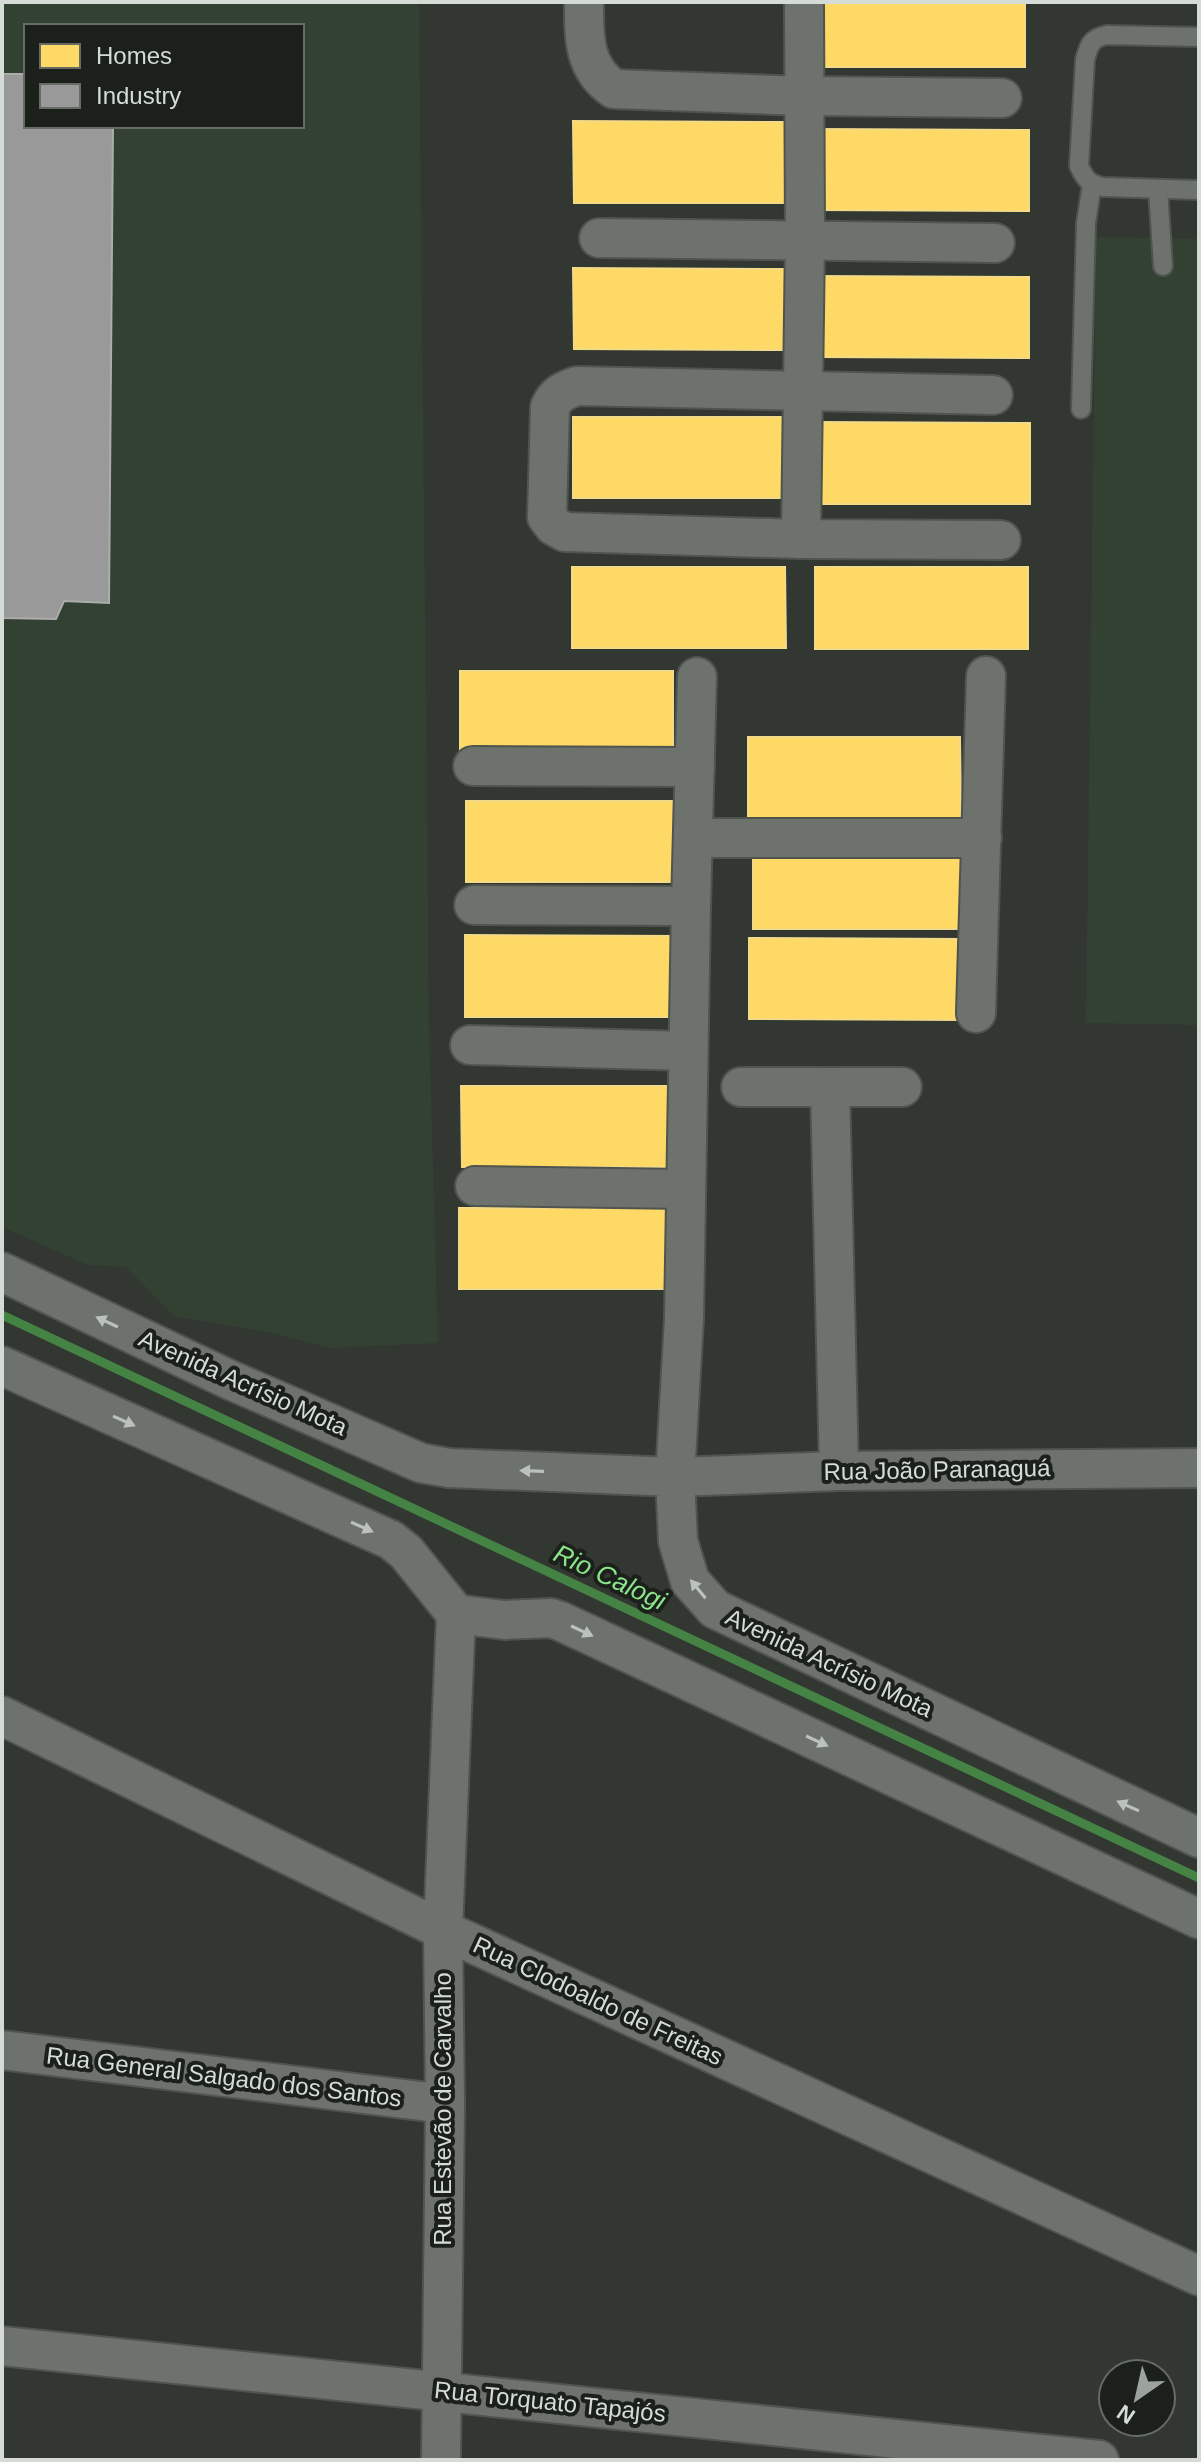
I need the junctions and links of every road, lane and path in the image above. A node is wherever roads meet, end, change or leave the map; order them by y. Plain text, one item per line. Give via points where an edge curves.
1 (584, 2) edge
2 (804, 2) edge
3 (1199, 37) edge
4 (806, 96) junction
5 (1002, 98) dead end
6 (1092, 184) junction
7 (1158, 189) junction
8 (1199, 190) edge
9 (599, 238) dead end
10 (805, 240) junction
11 (995, 243) dead end
12 (1163, 266) dead end
13 (802, 389) junction
14 (993, 395) dead end
15 (1081, 409) dead end
16 (801, 539) junction
17 (1001, 540) dead end
18 (986, 676) dead end
19 (697, 677) dead end
20 (473, 766) dead end
21 (695, 767) junction
22 (693, 838) junction
23 (982, 838) junction
24 (474, 905) dead end
25 (691, 906) junction
26 (976, 1013) dead end
27 (470, 1045) dead end
28 (688, 1051) junction
29 (741, 1087) dead end
30 (902, 1087) dead end
31 (830, 1088) junction
32 (475, 1186) dead end
33 (686, 1189) junction
34 (2, 1272) edge
35 (2, 1366) edge
36 (1199, 1468) edge
37 (839, 1471) junction
38 (675, 1477) junction
39 (456, 1614) junction
40 (2, 1716) edge
41 (1199, 1838) edge
42 (1199, 1919) edge
43 (443, 1930) junction
44 (2, 2050) edge
45 (445, 2104) junction
46 (1199, 2276) edge
47 (2, 2346) edge
48 (441, 2391) junction
49 (441, 2460) edge
50 (1099, 2460) edge

1 - 4 street via 592,67 614,89
2 - 4 street
3 - 6 lane via 1107,35 1090,43 1079,166
4 - 5 street
4 - 10 street
6 - 7 lane
6 - 15 lane via 1086,223
7 - 8 lane
7 - 12 lane
9 - 10 street
10 - 11 street
10 - 13 street
13 - 14 street
13 - 16 street
13 - 16 street via 577,386 561,391 550,407 547,517 565,532
16 - 17 street
18 - 23 street
19 - 21 street
20 - 21 street
21 - 22 street
22 - 23 street
22 - 25 street
23 - 26 street
24 - 25 street
25 - 28 street
27 - 28 street
28 - 33 street
29 - 31 street
30 - 31 street
31 - 37 street
32 - 33 street
33 - 38 street
38 -> 34 street, Avenida Acrísio Mota via 421,1463
35 -> 39 street via 391,1540
36 - 37 street, Rua João Paranaguá
37 - 38 street, Rua João Paranaguá
41 -> 38 street, Avenida Acrísio Mota via 715,1609 690,1581 678,1541
39 -> 42 street via 560,1621
39 - 43 street, Rua Estevão de Carvalho
40 - 43 street, Rua Clodoaldo de Freitas
43 - 45 street, Rua Estevão de Carvalho
43 - 46 street, Rua Clodoaldo de Freitas
44 - 45 street, Rua General Salgado dos Santos
45 - 48 street, Rua Estevão de Carvalho
47 - 48 street, Rua Torquato Tapajós
48 - 49 street, Rua Estevão de Carvalho
48 - 50 street, Rua Torquato Tapajós

